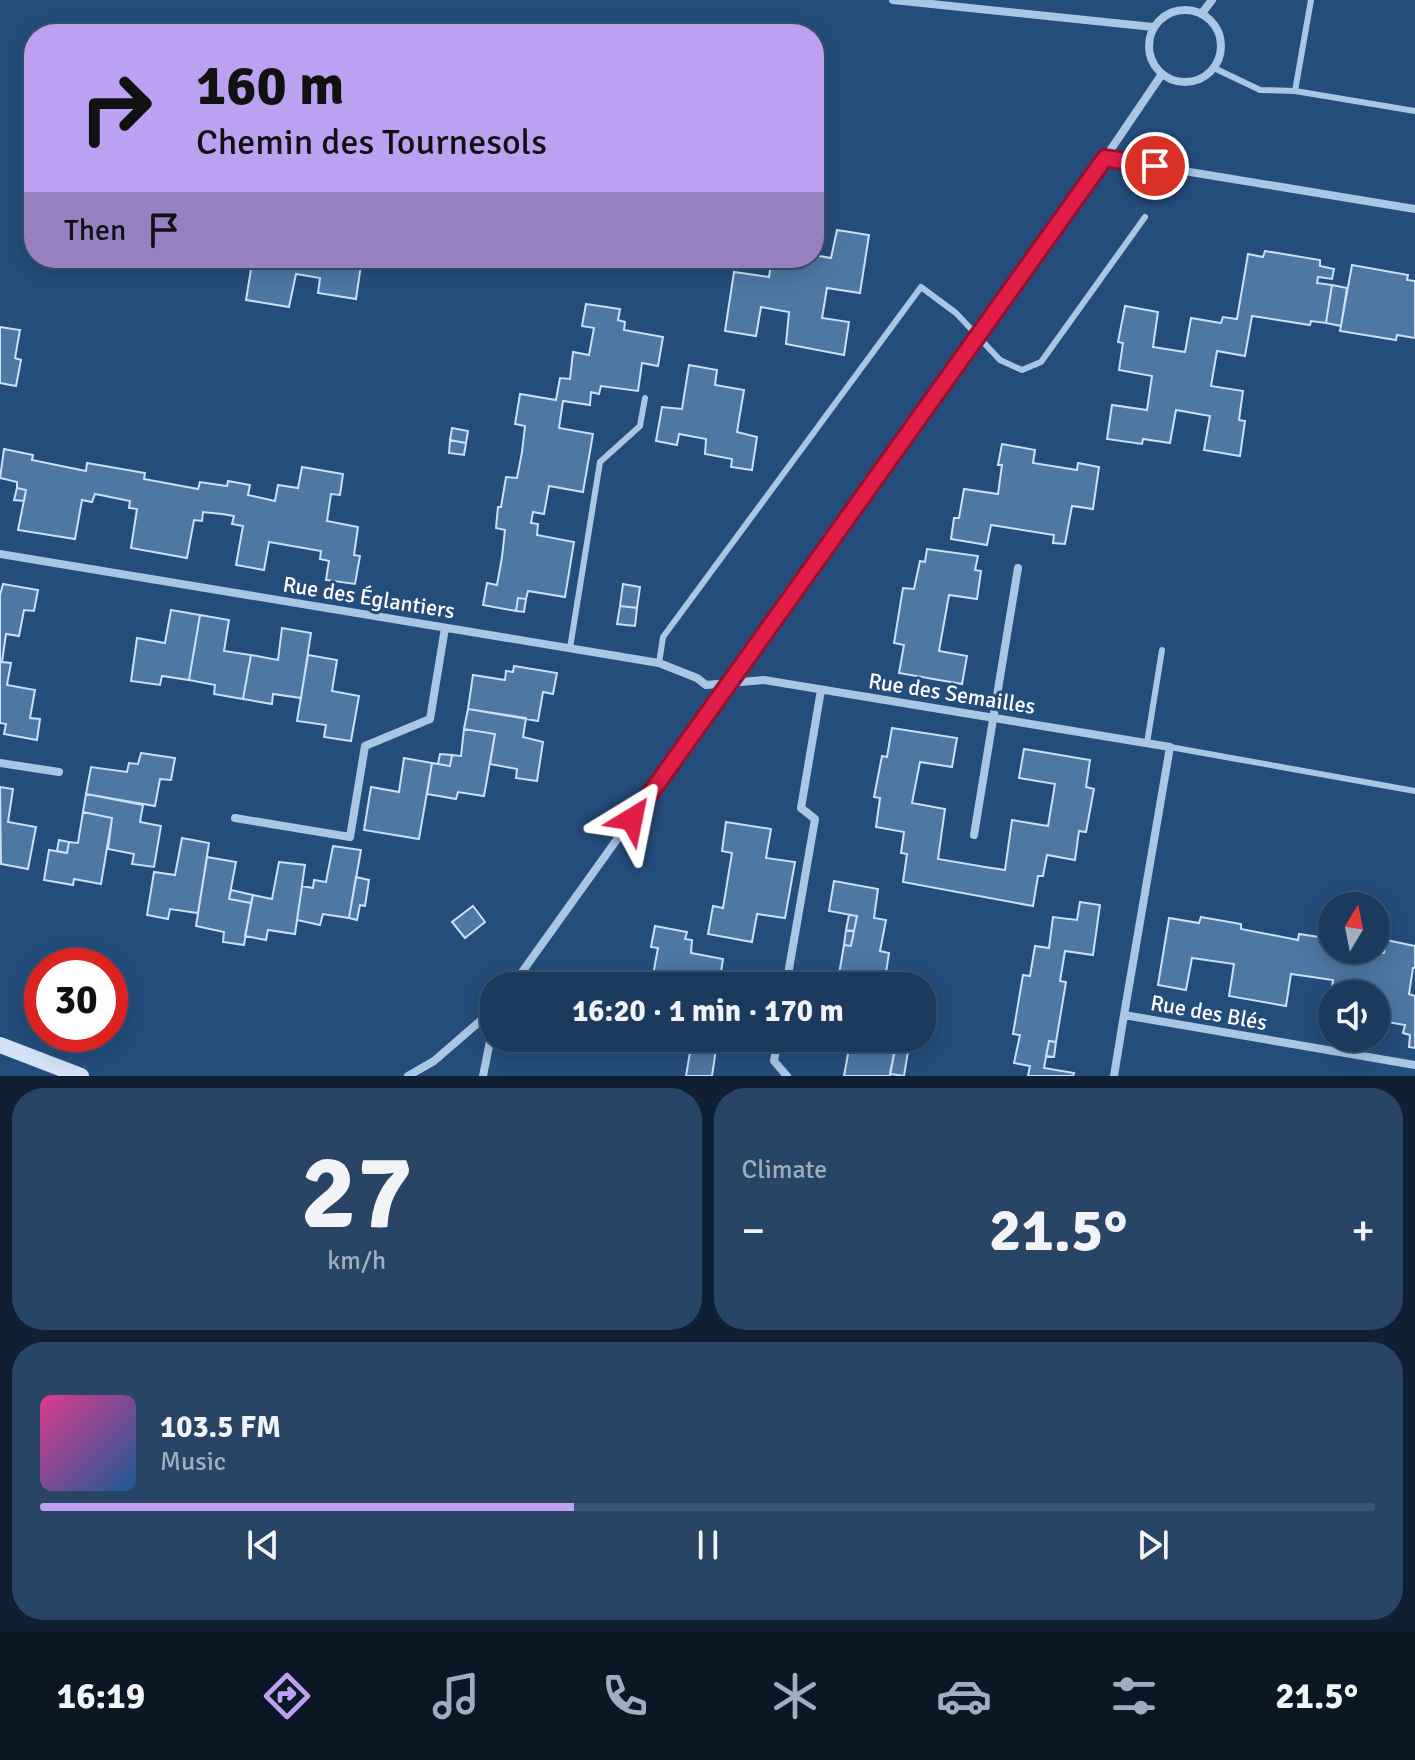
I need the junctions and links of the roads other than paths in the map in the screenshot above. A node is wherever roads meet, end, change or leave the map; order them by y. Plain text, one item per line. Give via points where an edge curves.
1 (893, 0) edge
2 (1212, 0) edge
3 (1311, 0) edge
4 (939, 2) edge
5 (1202, 13) junction
6 (1153, 27) junction
7 (1214, 68) junction
8 (1162, 74) junction
9 (1295, 91) junction
10 (1415, 111) edge
11 (1105, 158) junction
12 (1415, 209) edge
13 (1145, 217) dead end
14 (976, 336) junction
15 (645, 398) dead end
16 (0, 554) edge
17 (1018, 568) dead end
18 (445, 628) junction
19 (570, 648) junction
20 (1162, 650) dead end
21 (659, 663) junction
22 (727, 684) junction
23 (821, 690) junction
24 (993, 718) junction
25 (1147, 743) junction
26 (1170, 747) junction
27 (0, 763) edge
28 (59, 772) dead end
29 (1415, 791) edge
30 (235, 818) dead end
31 (974, 835) dead end
32 (522, 972) edge
33 (788, 972) edge
34 (1124, 1015) junction
35 (480, 1021) edge
36 (0, 1045) edge
37 (488, 1052) edge
38 (776, 1052) edge
39 (1415, 1065) edge
40 (81, 1076) edge
41 (408, 1076) edge
42 (483, 1076) edge
43 (787, 1076) edge
44 (1114, 1076) edge

1 - 4 street
2 - 5 street
3 - 9 lane
4 - 6 street
5 - 6 street via 1175,11
5 - 7 street via 1220,38
6 - 8 street via 1148,49
7 - 8 street via 1185,83
7 - 9 lane via 1260,90
8 - 11 street
9 - 10 lane
11 - 12 street
11 - 14 street
13 - 14 lane via 1041,362 1022,370 1000,360
14 - 21 lane via 921,287 663,637
14 - 22 street
15 - 19 lane via 640,426 600,462
16 - 18 street, Rue des Églantiers
17 - 24 street
18 - 19 street, Rue des Églantiers
18 - 30 street via 430,719 365,746 350,837
19 - 21 street, Rue des Églantiers
20 - 25 lane
21 - 22 street, Rue des Églantiers via 706,685
22 - 23 street, Rue des Semailles via 764,680
22 - 32 street
23 - 24 street, Rue des Semailles
23 - 33 street via 801,808 815,819
24 - 25 street, Rue des Semailles
24 - 31 street
25 - 26 street, Rue des Semailles
26 - 29 lane
26 - 34 street, Rue des Blés
27 - 28 street
34 - 39 street, Rue des Blés
34 - 44 street
35 - 41 street
36 - 40 main road
37 - 42 street
38 - 43 street via 774,1061

